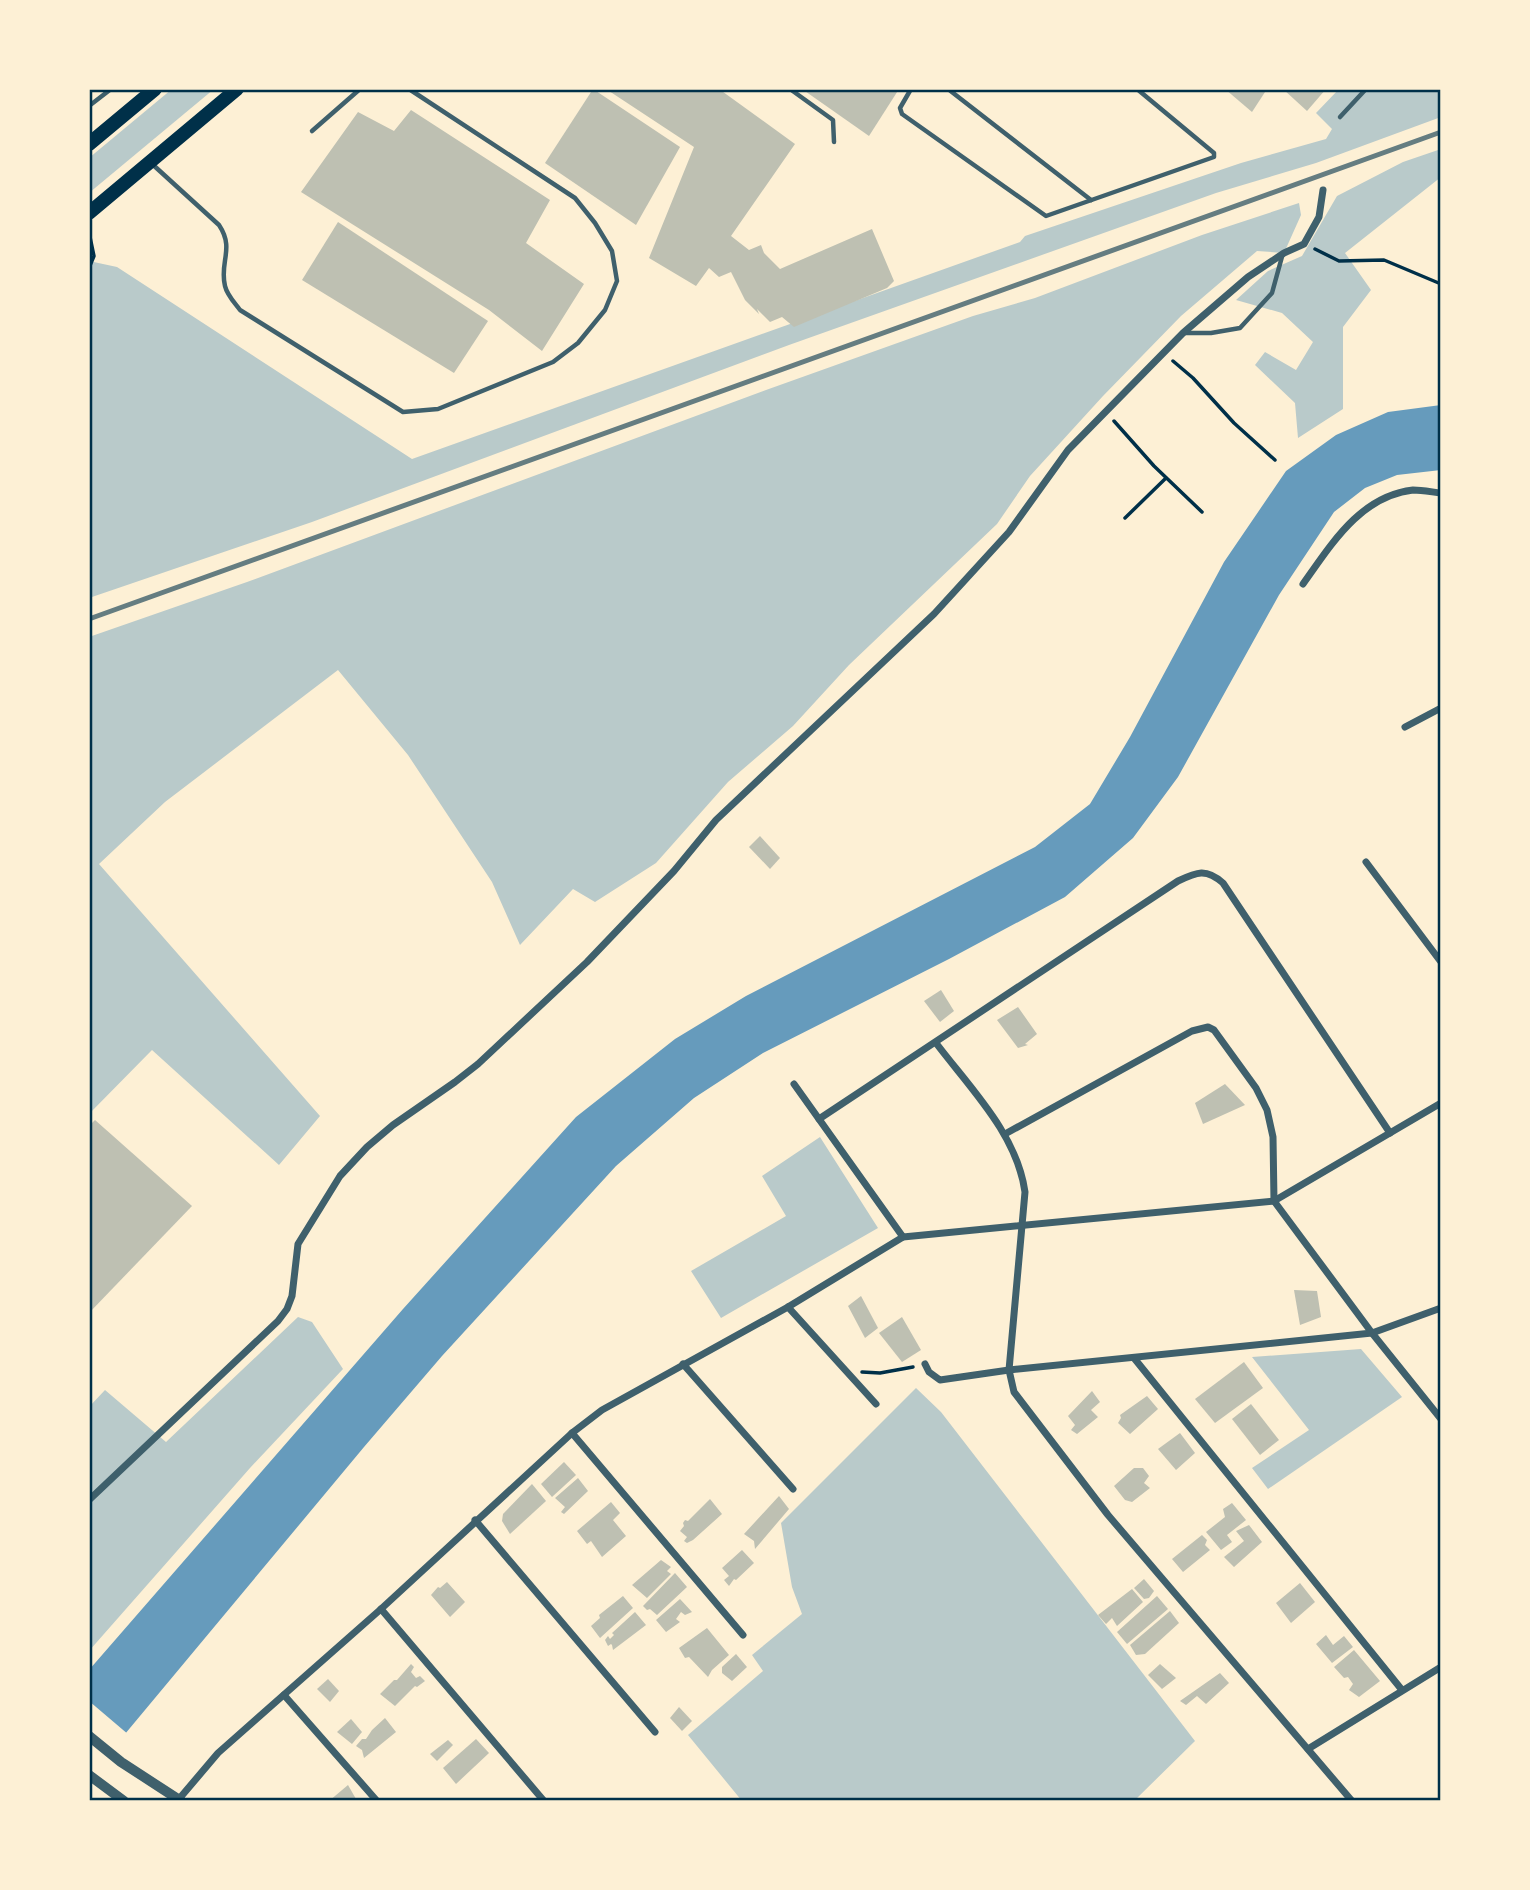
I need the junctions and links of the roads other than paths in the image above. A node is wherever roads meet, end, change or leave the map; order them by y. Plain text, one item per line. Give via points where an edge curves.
1 (110, 89) edge
2 (155, 89) edge
3 (237, 89) edge
4 (360, 89) edge
5 (409, 89) edge
6 (790, 89) edge
7 (911, 89) edge
8 (948, 89) edge
9 (1137, 89) edge
10 (1366, 89) edge
11 (89, 106) edge
12 (1340, 117) dead end
13 (312, 131) dead end
14 (834, 142) dead end
15 (89, 144) edge
16 (150, 162) junction
17 (1323, 190) dead end
18 (1091, 200) junction
19 (89, 214) edge
20 (1284, 253) junction
21 (1183, 333) junction
22 (1441, 493) edge
23 (1303, 584) dead end
24 (1441, 708) edge
25 (1405, 727) dead end
26 (1366, 862) dead end
27 (1441, 962) edge
28 (936, 1043) junction
29 (794, 1084) dead end
30 (1441, 1103) edge
31 (819, 1119) junction
32 (1390, 1133) junction
33 (1005, 1134) junction
34 (1274, 1201) junction
35 (1023, 1225) junction
36 (903, 1237) junction
37 (788, 1307) junction
38 (1441, 1308) edge
39 (1372, 1333) junction
40 (1134, 1358) junction
41 (683, 1364) junction
42 (925, 1364) road end
43 (1009, 1370) junction
44 (876, 1404) dead end
45 (1441, 1419) edge
46 (572, 1433) junction
47 (793, 1489) dead end
48 (89, 1500) edge
49 (475, 1520) junction
50 (381, 1609) junction
51 (743, 1635) dead end
52 (1441, 1667) edge
53 (1402, 1689) junction
54 (284, 1695) junction
55 (655, 1732) dead end
56 (89, 1736) edge
57 (1308, 1748) junction
58 (89, 1775) edge
59 (180, 1800) edge
60 (124, 1801) edge
61 (377, 1801) edge
62 (544, 1801) edge
63 (1352, 1801) edge

1 - 11 lane
2 - 15 main road
3 - 16 main road
4 - 13 lane
5 - 16 lane via 575,198 612,251 617,281 605,310 578,343 553,362 438,409 402,412 240,310 224,283 228,249 224,233
6 - 14 lane via 833,120
7 - 18 lane via 900,108 902,114 1026,204 1046,216
8 - 18 lane
9 - 18 lane via 1215,156
10 - 12 lane
16 - 19 main road
17 - 20 street via 1319,216 1304,244
20 - 21 street via 1248,277
20 - 21 lane via 1272,293 1240,328
21 - 48 street via 1068,450 1009,532 959,588 716,820 674,872 587,962 478,1063 367,1147 340,1176 298,1244 292,1296 278,1321
22 - 23 street via 1414,490 1362,511 1342,530
24 - 25 street
26 - 27 street
28 - 31 street
28 - 32 street via 1178,881 1193,874 1213,874
28 - 33 street
29 - 31 street
30 - 32 street
31 - 36 street
32 - 34 street
33 - 34 street via 1192,1031 1208,1027 1220,1036 1267,1110 1273,1137
33 - 35 street via 1023,1176
34 - 35 street
34 - 39 street
35 - 36 street
35 - 43 street
36 - 37 street
37 - 41 street
37 - 44 street
38 - 39 street
39 - 40 street
39 - 45 street
40 - 43 street
40 - 53 street
41 - 46 street via 602,1410
41 - 47 street
42 - 43 street via 940,1380
43 - 57 street via 1014,1392 1108,1515
46 - 49 street
46 - 51 street
49 - 50 street
49 - 55 street
50 - 54 street
50 - 62 street
52 - 53 street
53 - 57 street
54 - 59 street via 218,1753
54 - 61 street
56 - 59 street
57 - 63 street
58 - 60 street

